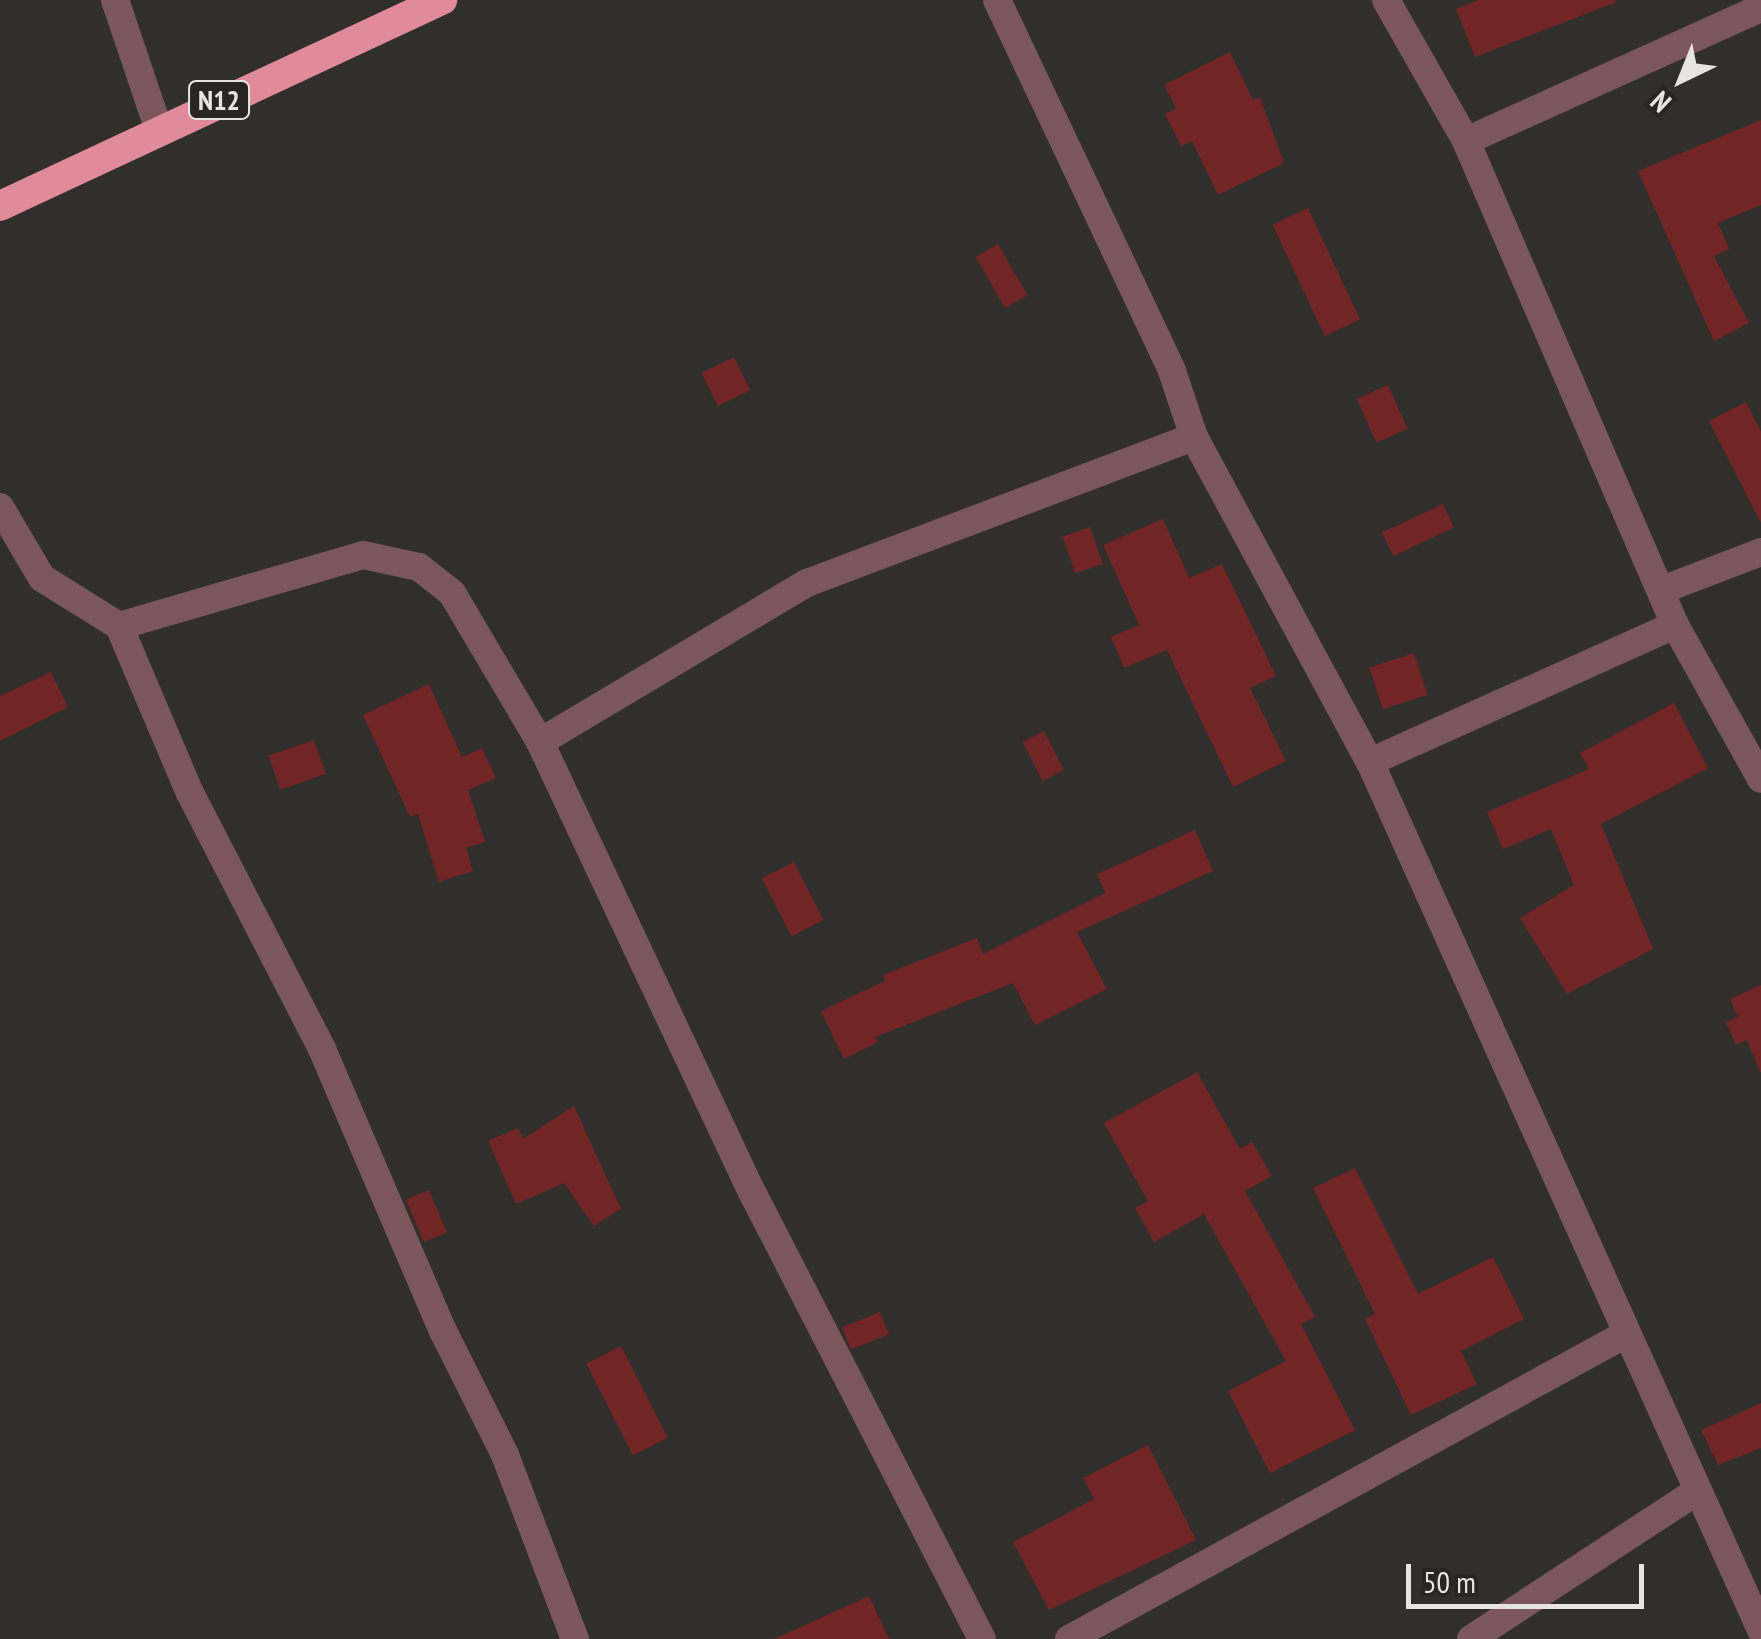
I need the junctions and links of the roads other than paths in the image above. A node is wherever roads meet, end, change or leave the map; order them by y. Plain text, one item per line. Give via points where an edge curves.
1 (114, 0) edge
2 (442, 0) edge
3 (997, 0) edge
4 (1386, 0) edge
5 (1761, 8) edge
6 (158, 127) junction
7 (1466, 140) junction
8 (0, 206) edge
9 (1194, 437) junction
10 (0, 507) edge
11 (1761, 552) edge
12 (1662, 590) junction
13 (1675, 625) junction
14 (119, 626) junction
15 (540, 742) junction
16 (1370, 762) junction
17 (1761, 779) edge
18 (1624, 1335) junction
19 (1694, 1493) junction
20 (1761, 1630) edge
21 (576, 1639) edge
22 (982, 1639) edge
23 (1068, 1639) edge
24 (1471, 1639) edge

1 - 6 street
2 - 6 highway, N12
3 - 9 street via 1172,371
4 - 7 street
5 - 7 street
6 - 8 highway, N12
7 - 12 street
9 - 15 street via 807,582
9 - 16 street
10 - 14 street via 42,578
11 - 12 street
12 - 13 street
13 - 16 street
13 - 17 street
14 - 15 street via 364,555 418,566 452,593
14 - 21 street via 190,793 322,1049 443,1330 505,1455
15 - 22 street via 753,1194
16 - 18 street
18 - 19 street
18 - 23 street
19 - 20 street
19 - 24 street

